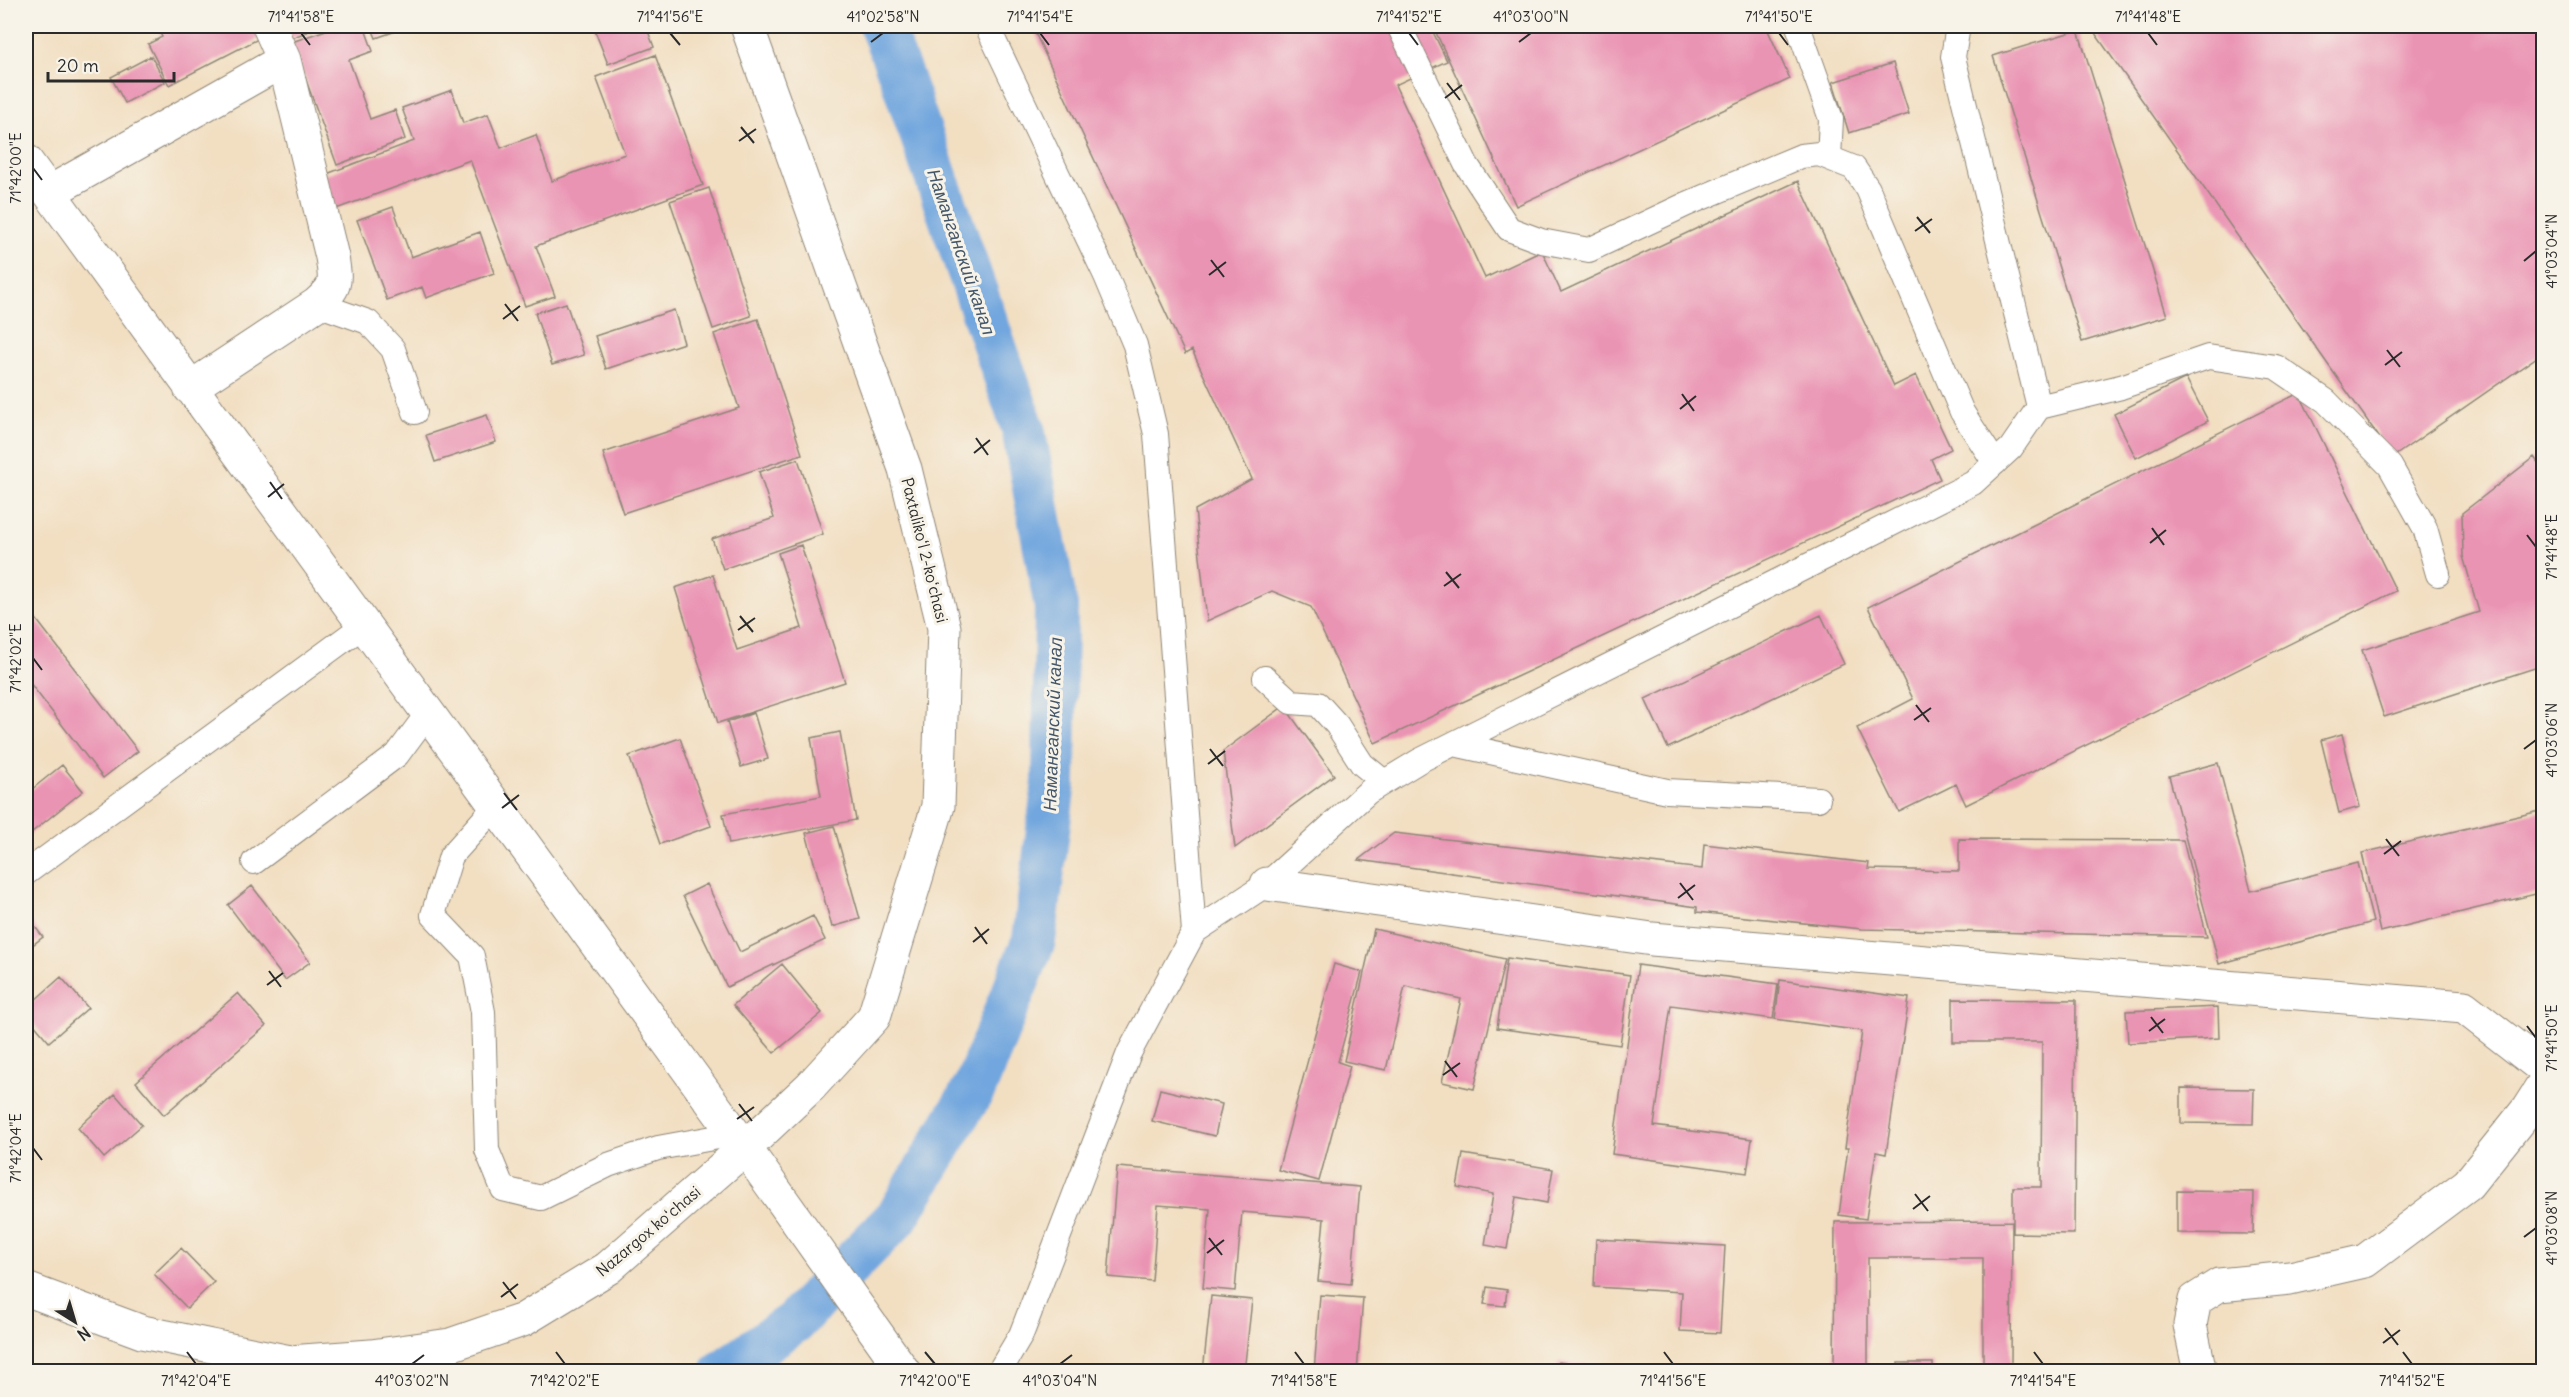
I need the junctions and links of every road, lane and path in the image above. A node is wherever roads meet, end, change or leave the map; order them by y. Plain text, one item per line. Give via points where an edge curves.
1 (269, 26) edge
2 (747, 26) edge
3 (987, 26) edge
4 (1399, 26) edge
5 (1798, 26) edge
6 (1958, 26) edge
7 (284, 60) junction
8 (1829, 158) junction
9 (26, 161) edge
10 (50, 192) junction
11 (316, 304) junction
12 (190, 388) junction
13 (2039, 406) junction
14 (415, 412) dead end
15 (1995, 463) junction
16 (2438, 574) dead end
17 (364, 625) junction
18 (1265, 678) dead end
19 (428, 713) junction
20 (1454, 744) junction
21 (1384, 782) junction
22 (1818, 800) dead end
23 (496, 806) junction
24 (254, 862) dead end
25 (26, 873) edge
26 (1267, 884) junction
27 (1194, 932) junction
28 (2544, 1069) edge
29 (2544, 1084) edge
30 (740, 1141) junction
31 (26, 1289) edge
32 (291, 1367) edge
33 (904, 1371) edge
34 (999, 1371) edge
35 (2200, 1371) edge

1 - 7 street
2 - 30 street, Paxtalikoʻl 2-koʻchasi via 905,469 944,628 938,806 874,1017 811,1086
3 - 27 lane via 1135,345 1156,434
4 - 8 lane via 1466,164 1509,230 1541,241 1589,250 1801,156 1819,154
5 - 8 lane via 1831,118
6 - 13 lane via 1953,57
7 - 10 street
7 - 11 street via 335,277 332,291
8 - 15 lane via 1854,168 1868,189 1962,412
9 - 10 street
10 - 12 street
11 - 12 street
11 - 14 lane via 368,322 393,349
12 - 17 street
13 - 15 lane via 2011,448
13 - 16 lane via 2121,387 2208,357 2276,368 2326,401 2390,466 2425,528
15 - 20 lane via 1973,483
17 - 19 street
17 - 25 lane
18 - 21 lane via 1290,702 1318,704 1362,764
19 - 23 street
19 - 24 lane via 397,755
20 - 21 lane
20 - 22 lane via 1667,791
21 - 26 lane
23 - 30 street
23 - 30 lane via 451,856 433,915 472,956 483,1012 487,1150 503,1189 541,1198 608,1165 658,1148
26 - 27 lane
26 - 28 street via 1652,939 2464,1007
27 - 34 lane via 1129,1053 1021,1335
29 - 35 street via 2468,1184 2365,1262 2290,1278 2219,1285 2195,1300 2190,1324
30 - 32 street, Nazargox koʻchasi via 608,1268 523,1320 450,1345
30 - 33 street
31 - 32 street, Nazargox koʻchasi via 142,1332

